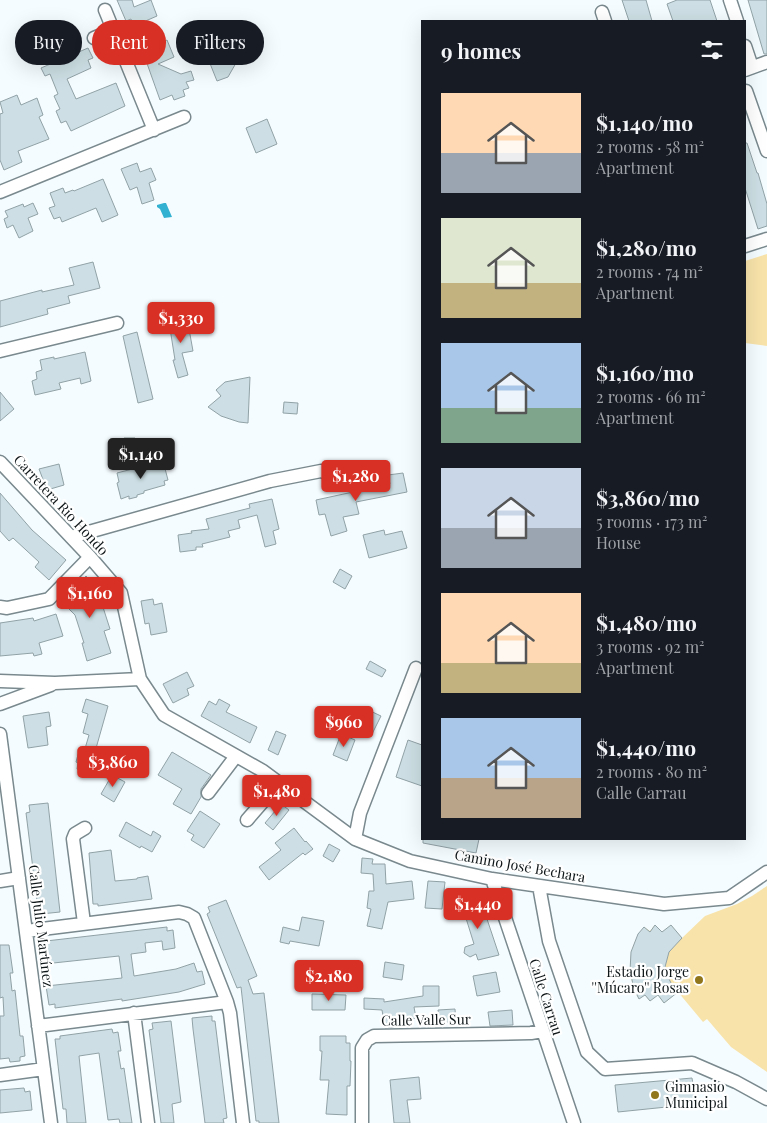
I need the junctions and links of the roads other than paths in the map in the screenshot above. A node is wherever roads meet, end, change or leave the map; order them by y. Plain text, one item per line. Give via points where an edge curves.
1 (730, 0) edge
2 (105, 10) dead end
3 (109, 20) edge
4 (737, 20) edge
5 (746, 54) edge
6 (767, 62) edge
7 (127, 65) edge
8 (748, 69) edge
9 (746, 91) dead end
10 (184, 117) dead end
11 (154, 130) junction
12 (767, 151) edge
13 (0, 192) edge
14 (767, 239) edge
15 (746, 245) edge
16 (117, 323) dead end
17 (0, 351) edge
18 (0, 462) edge
19 (356, 484) dead end
20 (71, 537) junction
21 (90, 557) junction
22 (0, 608) edge
23 (416, 668) dead end
24 (140, 679) junction
25 (0, 681) edge
26 (55, 683) junction
27 (0, 704) edge
28 (0, 734) edge
29 (236, 756) junction
30 (278, 783) junction
31 (208, 793) dead end
32 (247, 820) dead end
33 (84, 828) dead end
34 (355, 839) junction
35 (767, 872) edge
36 (19, 878) junction
37 (492, 879) junction
38 (0, 881) edge
39 (539, 886) junction
40 (84, 923) junction
41 (26, 931) junction
42 (227, 1002) junction
43 (134, 1013) junction
44 (38, 1026) junction
45 (542, 1031) junction
46 (44, 1069) junction
47 (0, 1075) edge
48 (767, 1100) edge
49 (51, 1123) edge
50 (148, 1123) edge
51 (243, 1123) edge
52 (362, 1123) edge
53 (574, 1123) edge

1 - 4 street
2 - 3 street
5 - 8 street
6 - 8 street
7 - 11 street
9 - 12 street
10 - 11 street
11 - 13 street
14 - 15 street
16 - 17 street
18 - 20 street, Carretera Rio Hondo
19 - 20 street via 321,471 270,481
20 - 21 street, Carretera Rio Hondo
21 - 22 street via 49,599
21 - 24 street, Carretera Rio Hondo via 121,593
23 - 34 street via 360,813
24 - 26 street
24 - 29 street, Camino José Bechara via 164,715
25 - 26 street
26 - 27 street
28 - 36 street, Calle Julio Martínez
29 - 30 street, Camino José Bechara
29 - 31 street
30 - 32 street
30 - 34 street, Camino José Bechara
33 - 40 street via 73,839
34 - 37 street, Camino José Bechara via 410,861
35 - 39 street, Camino José Bechara via 729,898 664,904
36 - 38 street
36 - 41 street, Calle Julio Martínez
37 - 39 street, Camino José Bechara
37 - 45 street, Calle Carrau
39 - 48 street via 549,941 587,1052 593,1058 605,1069 692,1063
40 - 41 street
40 - 42 street via 179,912 187,914 194,918
41 - 44 street, Calle Julio Martínez
42 - 43 street
42 - 51 street
43 - 44 street
43 - 50 street
44 - 46 street, Calle Julio Martínez
45 - 52 street, Calle Valle Sur via 374,1036 366,1040 362,1048
45 - 53 street, Calle Carrau
46 - 47 street
46 - 49 street, Calle Julio Martínez

